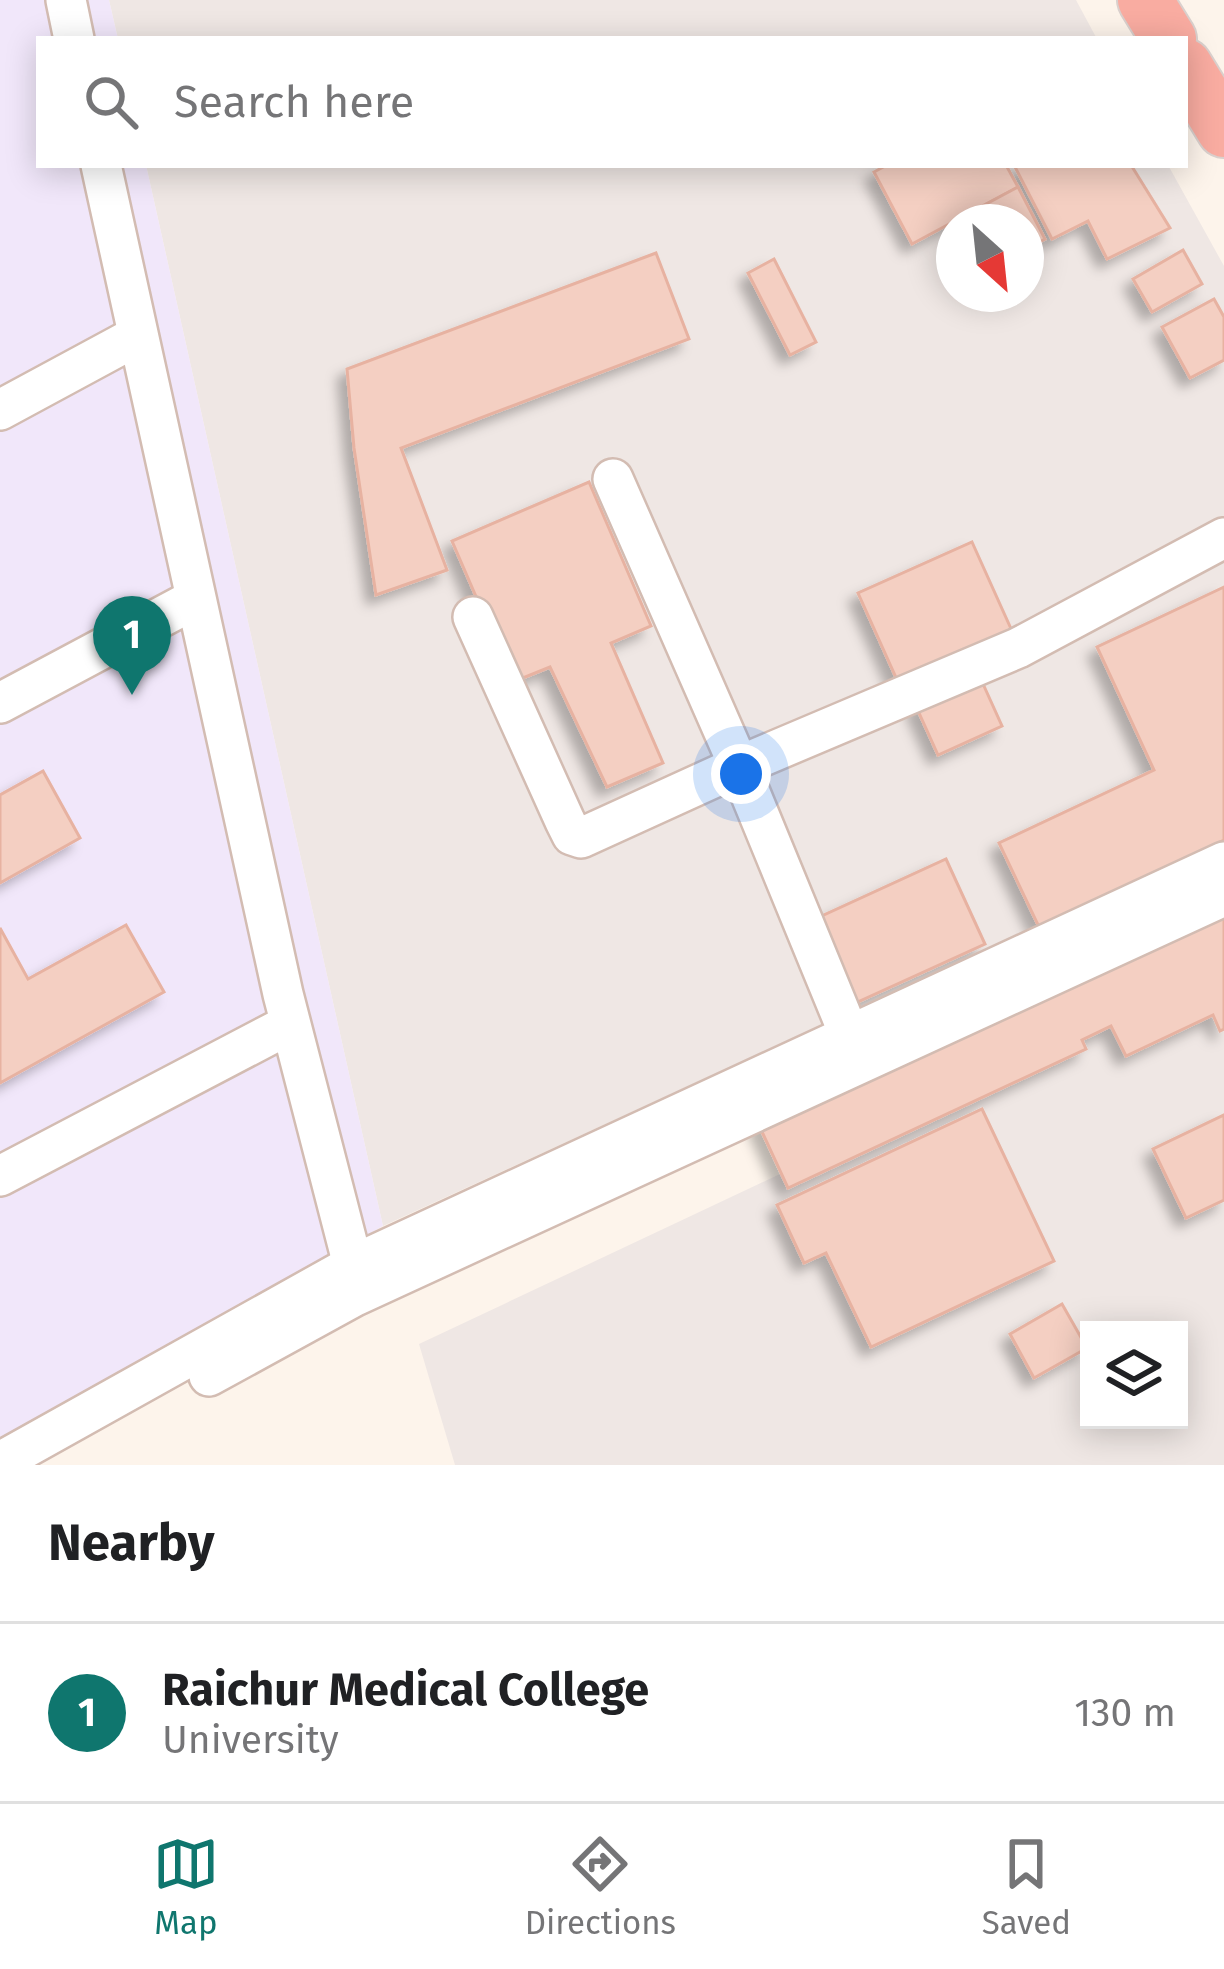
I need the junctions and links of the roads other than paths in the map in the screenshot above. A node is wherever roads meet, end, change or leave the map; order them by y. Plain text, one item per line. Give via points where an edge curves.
1 (66, 0) edge
2 (1145, 0) edge
3 (73, 36) edge
4 (1166, 36) edge
5 (1188, 71) edge
6 (1224, 130) edge
7 (101, 168) edge
8 (136, 336) junction
9 (0, 410) edge
10 (613, 478) dead end
11 (1224, 538) edge
12 (195, 599) junction
13 (473, 617) dead end
14 (0, 703) edge
15 (739, 766) junction
16 (1224, 862) edge
17 (1224, 896) edge
18 (290, 1024) junction
19 (849, 1034) junction
20 (0, 1176) edge
21 (353, 1264) junction
22 (0, 1463) edge
23 (46, 1465) edge

1 - 3 street
2 - 4 highway
5 - 6 highway
7 - 8 street
8 - 9 street
8 - 12 street
10 - 15 street
11 - 15 street via 1018,648
12 - 14 street
12 - 18 street
13 - 15 street via 572,835 595,833
15 - 19 street
16 - 19 street
17 - 23 street via 355,1296
18 - 20 street
18 - 21 street
19 - 21 street
21 - 22 street

